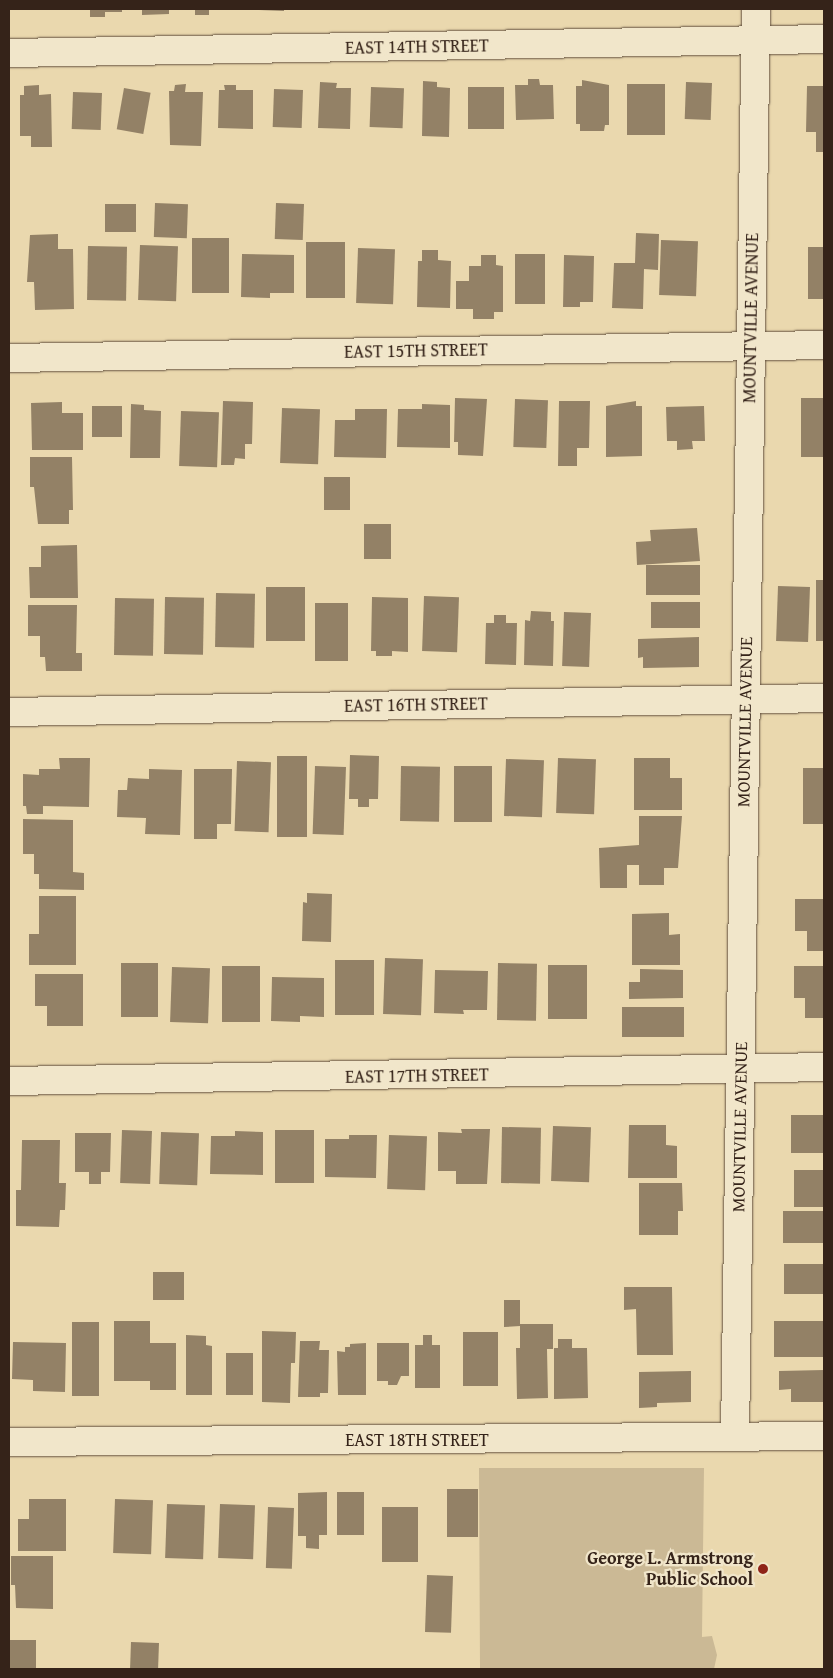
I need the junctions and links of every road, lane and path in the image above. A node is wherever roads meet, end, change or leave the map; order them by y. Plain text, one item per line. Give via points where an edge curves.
1 (756, 9) edge
2 (824, 39) edge
3 (756, 40) junction
4 (9, 54) edge
5 (824, 345) edge
6 (751, 346) junction
7 (9, 358) edge
8 (824, 698) edge
9 (745, 699) junction
10 (9, 712) edge
11 (824, 1067) edge
12 (741, 1068) junction
13 (9, 1081) edge
14 (735, 1436) junction
15 (824, 1436) edge
16 (9, 1442) edge

1 - 3 street, MOUNTVILLE AVENUE
2 - 3 street, EAST 14TH STREET
3 - 4 street, EAST 14TH STREET
3 - 6 street, MOUNTVILLE AVENUE
5 - 6 street, EAST 15TH STREET
6 - 7 street, EAST 15TH STREET
6 - 9 street, MOUNTVILLE AVENUE
8 - 9 street, EAST 16TH STREET
9 - 10 street, EAST 16TH STREET
9 - 12 street, MOUNTVILLE AVENUE
11 - 12 street, EAST 17TH STREET
12 - 13 street, EAST 17TH STREET via 520,1075
12 - 14 street, MOUNTVILLE AVENUE
14 - 15 street, EAST 18TH STREET
14 - 16 street, EAST 18TH STREET

